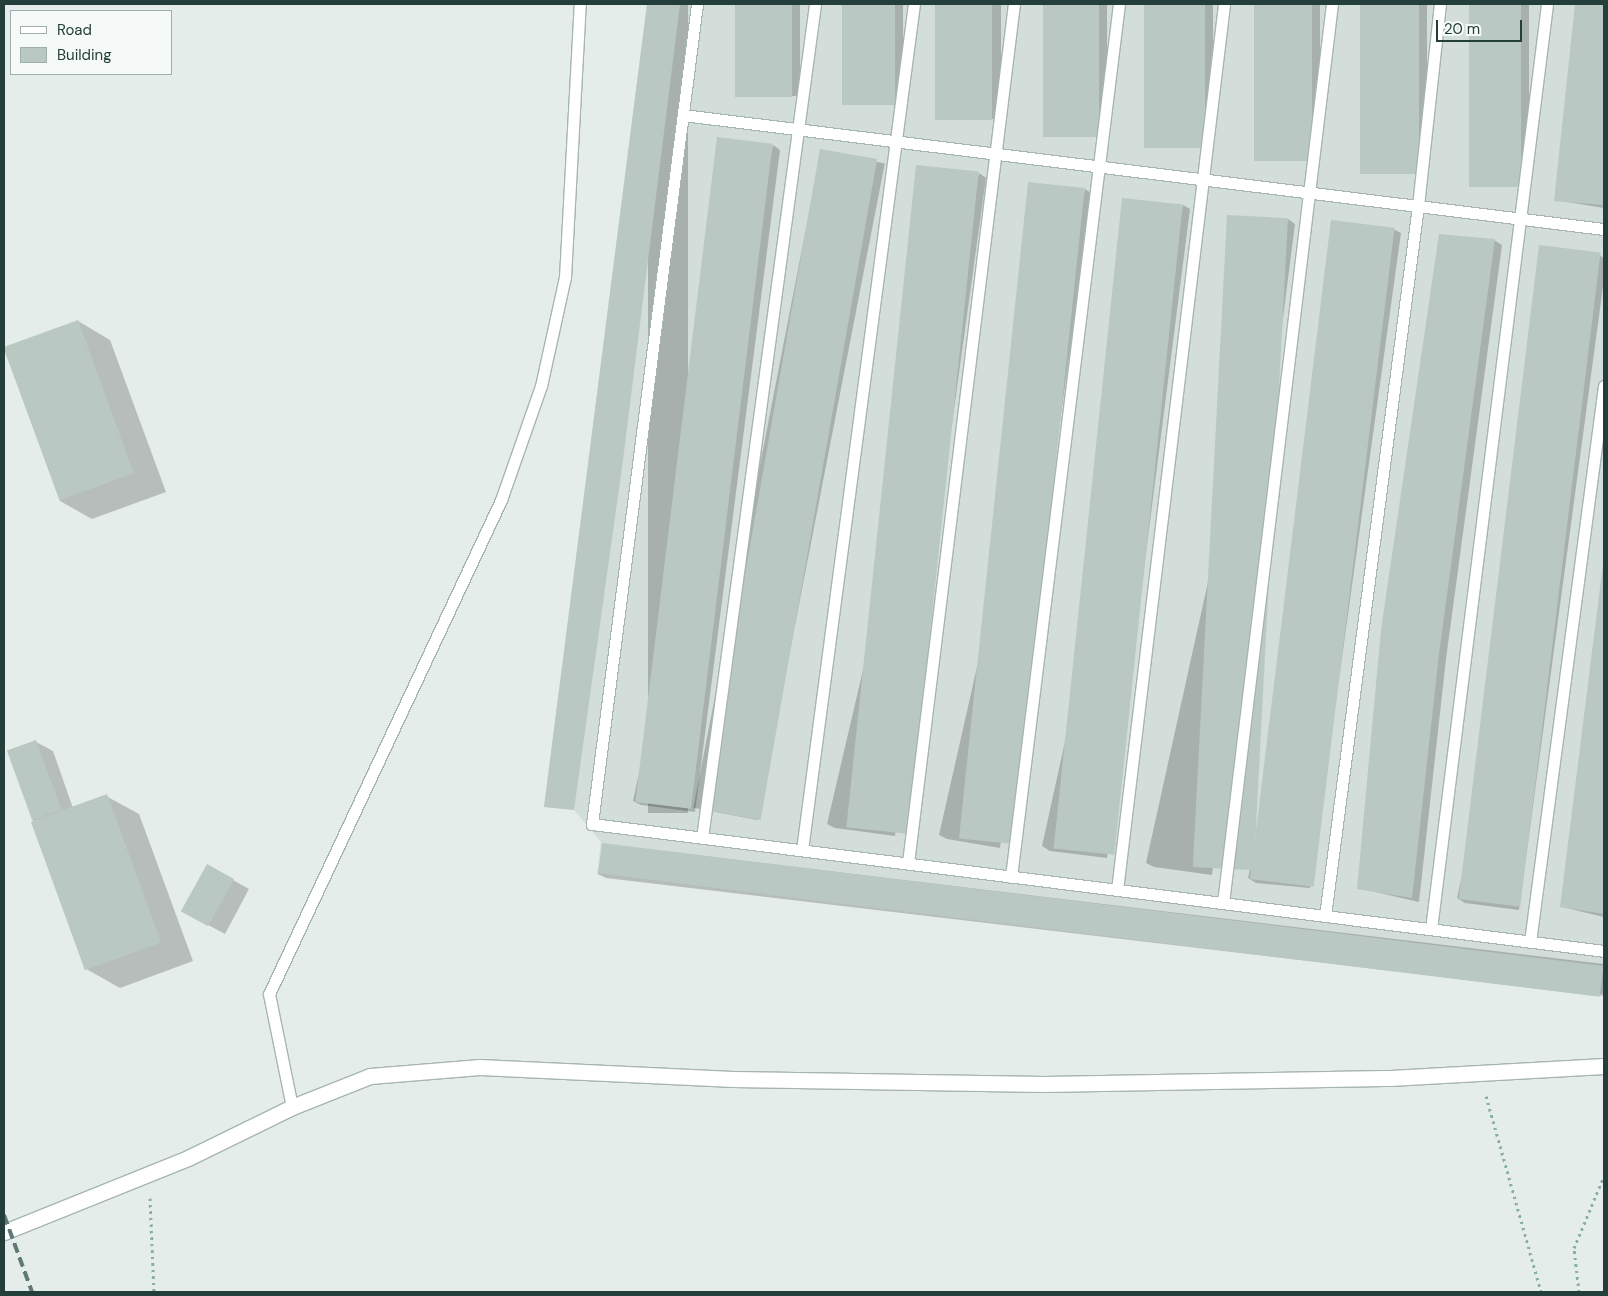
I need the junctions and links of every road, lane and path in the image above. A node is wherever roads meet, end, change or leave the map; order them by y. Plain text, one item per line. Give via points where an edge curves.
1 (580, 4) edge
2 (697, 4) edge
3 (815, 4) edge
4 (914, 4) edge
5 (1014, 4) edge
6 (1119, 4) edge
7 (1224, 4) edge
8 (1332, 4) edge
9 (1440, 4) edge
10 (1548, 4) edge
11 (683, 115) junction
12 (798, 129) junction
13 (896, 141) junction
14 (996, 153) junction
15 (1099, 166) junction
16 (1203, 179) junction
17 (1310, 192) junction
18 (1418, 206) junction
19 (1522, 219) junction
20 (1604, 229) edge
21 (1604, 386) edge
22 (702, 838) junction
23 (802, 850) junction
24 (908, 863) junction
25 (1011, 877) junction
26 (1117, 890) junction
27 (1223, 903) junction
28 (1325, 916) junction
29 (1431, 929) junction
30 (1530, 942) junction
31 (1604, 951) edge
32 (1604, 1066) edge
33 (1481, 1073) junction
34 (292, 1107) junction
35 (149, 1174) junction
36 (1604, 1176) edge
37 (4, 1232) edge
38 (154, 1292) edge
39 (1541, 1292) edge
40 (1579, 1292) edge

1 - 34 lane via 565,277 541,386 501,500 269,994
2 - 11 lane
3 - 12 lane
4 - 13 lane
5 - 14 lane
6 - 15 lane
7 - 16 lane
8 - 17 lane
9 - 18 lane
10 - 19 lane
11 - 12 lane
11 - 22 lane via 592,824
12 - 13 lane
12 - 22 lane
13 - 14 lane
13 - 23 lane
14 - 15 lane
14 - 24 lane
15 - 16 lane
15 - 25 lane
16 - 17 lane
16 - 26 lane
17 - 18 lane
17 - 27 lane
18 - 19 lane
18 - 28 lane
19 - 20 lane
19 - 29 lane
21 - 30 lane
22 - 23 lane
23 - 24 lane
24 - 25 lane
25 - 26 lane
26 - 27 lane
27 - 28 lane
28 - 29 lane
29 - 30 lane
30 - 31 lane
32 - 33 street
33 - 34 street via 1044,1084 733,1079 480,1067 370,1076
33 - 39 path
34 - 35 street
35 - 37 street
35 - 38 path
36 - 40 path via 1574,1248

